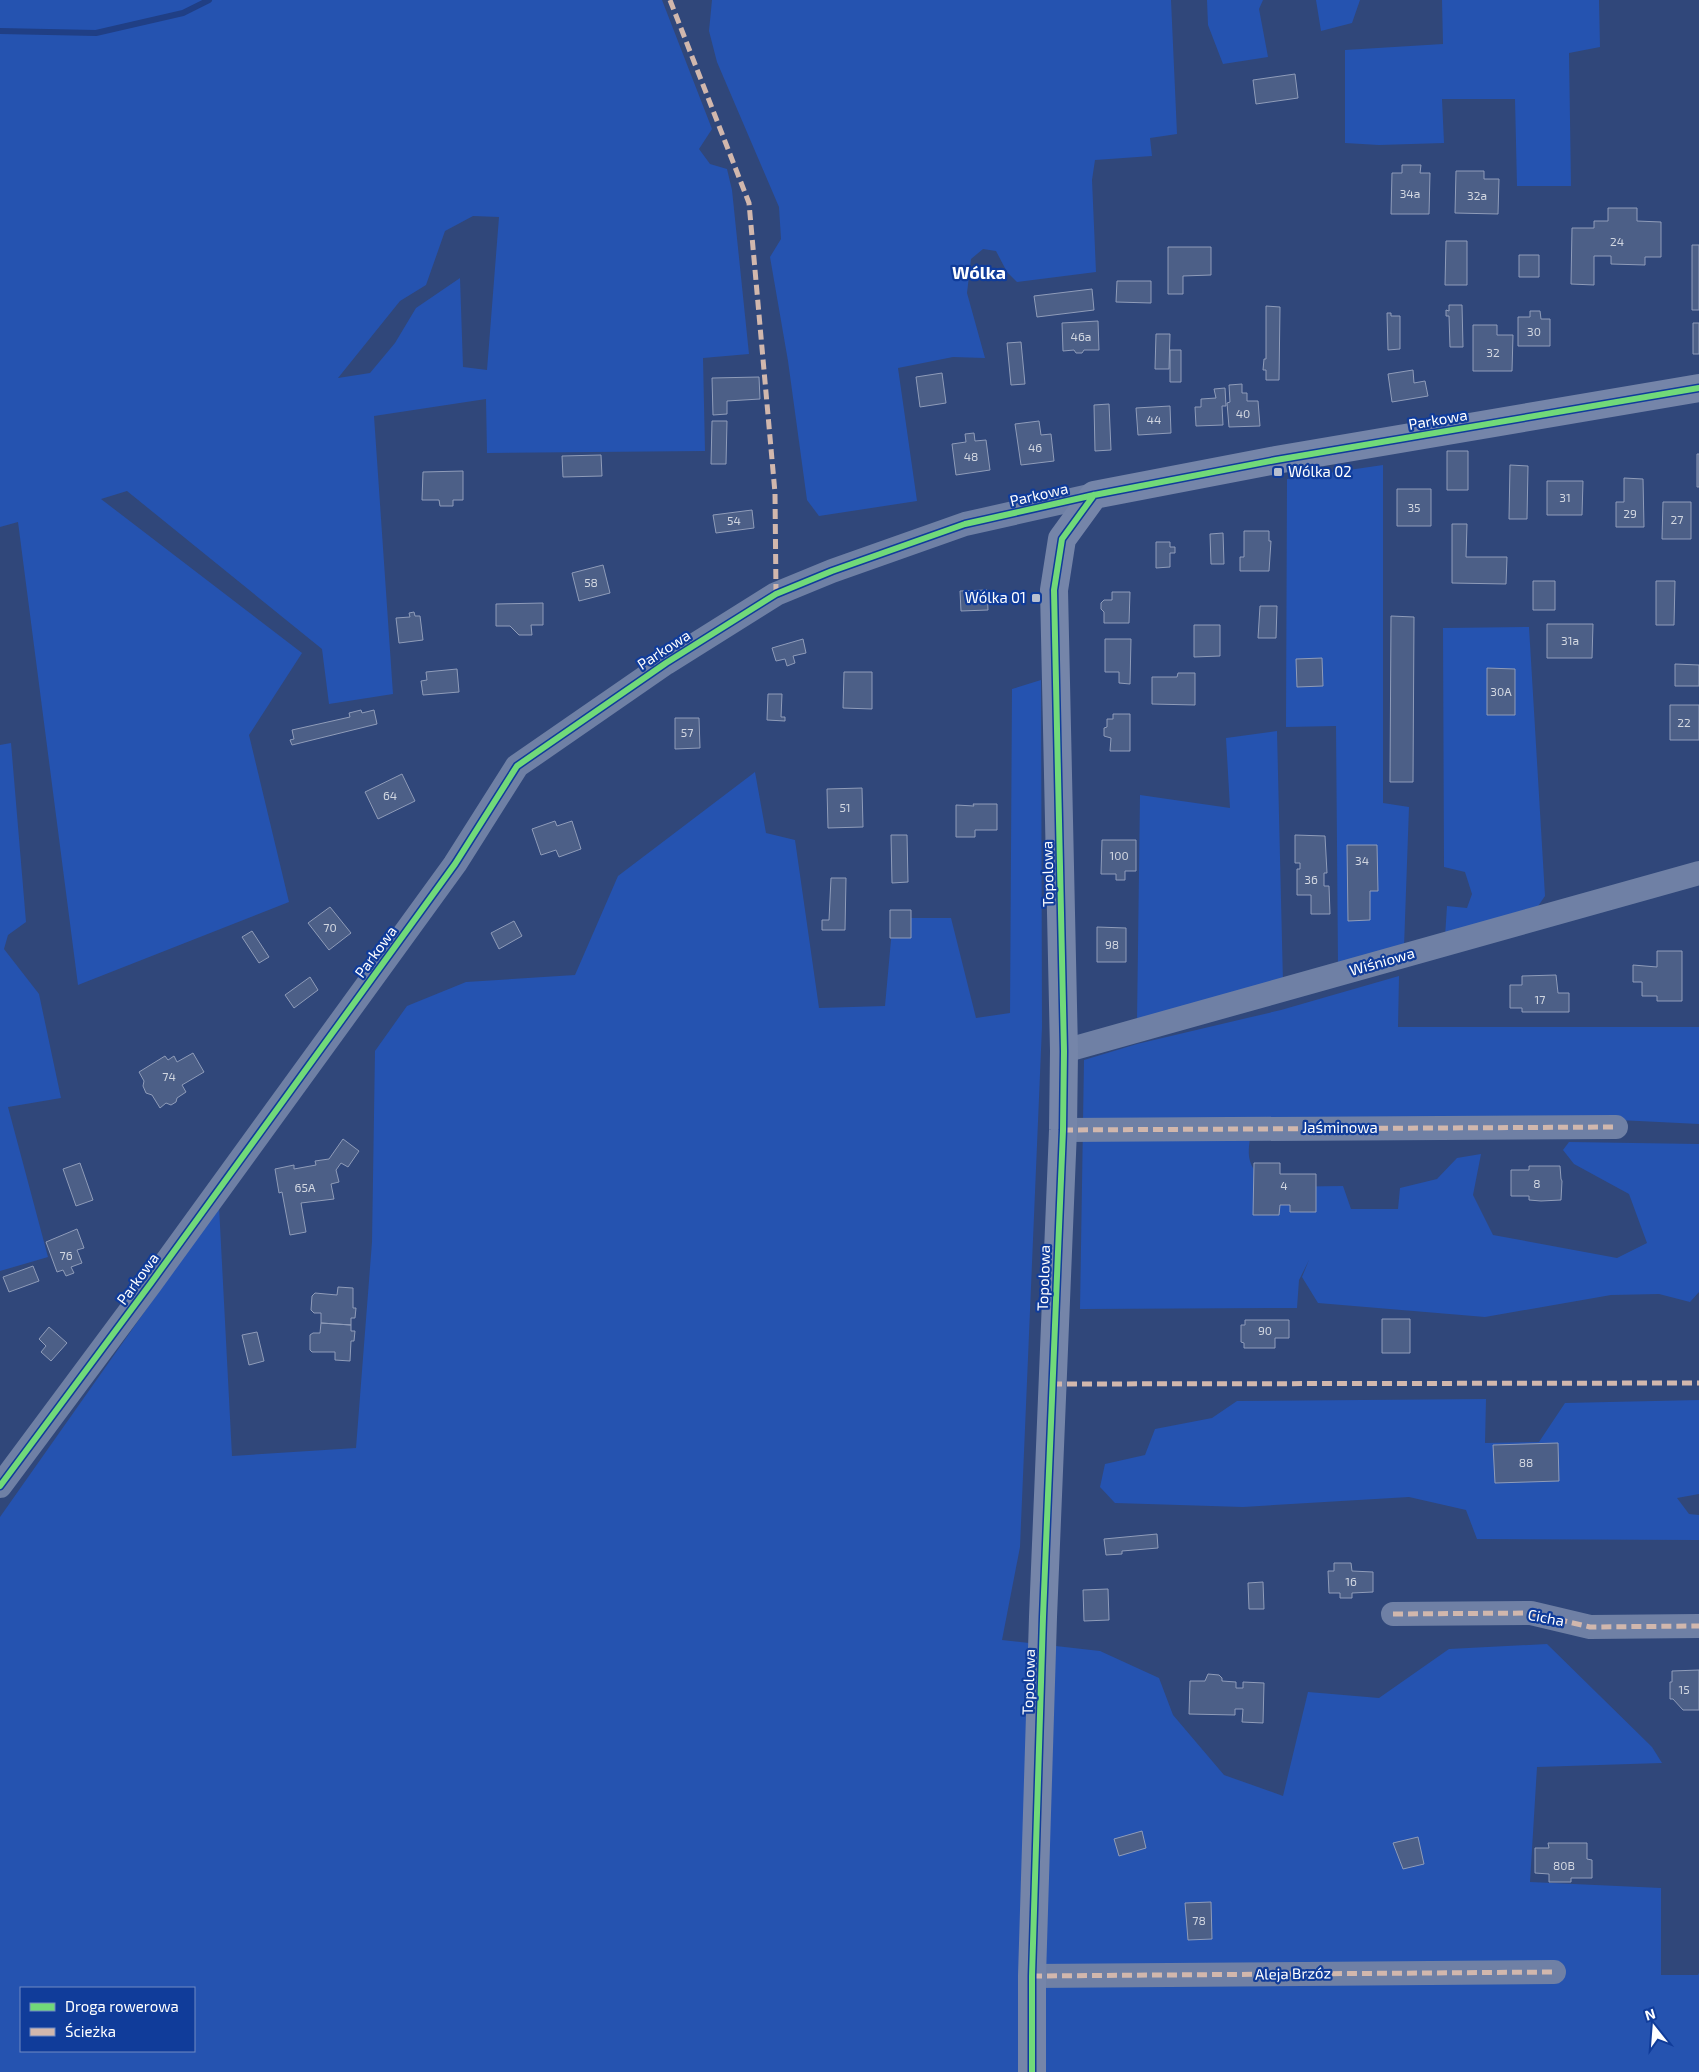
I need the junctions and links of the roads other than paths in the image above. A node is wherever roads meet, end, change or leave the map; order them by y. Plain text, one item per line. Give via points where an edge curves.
1 (1699, 388) edge
2 (1094, 495) junction
3 (1699, 873) edge
4 (1064, 1051) junction
5 (1616, 1127) dead end
6 (1063, 1130) junction
7 (0, 1486) edge
8 (1393, 1614) dead end
9 (1699, 1626) edge
10 (1554, 1972) dead end
11 (1032, 1976) junction
12 (1032, 2072) edge

1 - 2 street, Parkowa via 1276,460
2 - 4 street, Topolowa via 1062,539 1054,590
2 - 7 street, Parkowa via 966,524 776,594 666,663 517,766 449,872 151,1284
3 - 4 street, Wiśniowa
4 - 6 street, Topolowa
5 - 6 street, Jaśminowa
6 - 11 street, Topolowa
8 - 9 street, Cicha via 1531,1613 1590,1627
10 - 11 street, Aleja Brzóz
11 - 12 street, Topolowa

